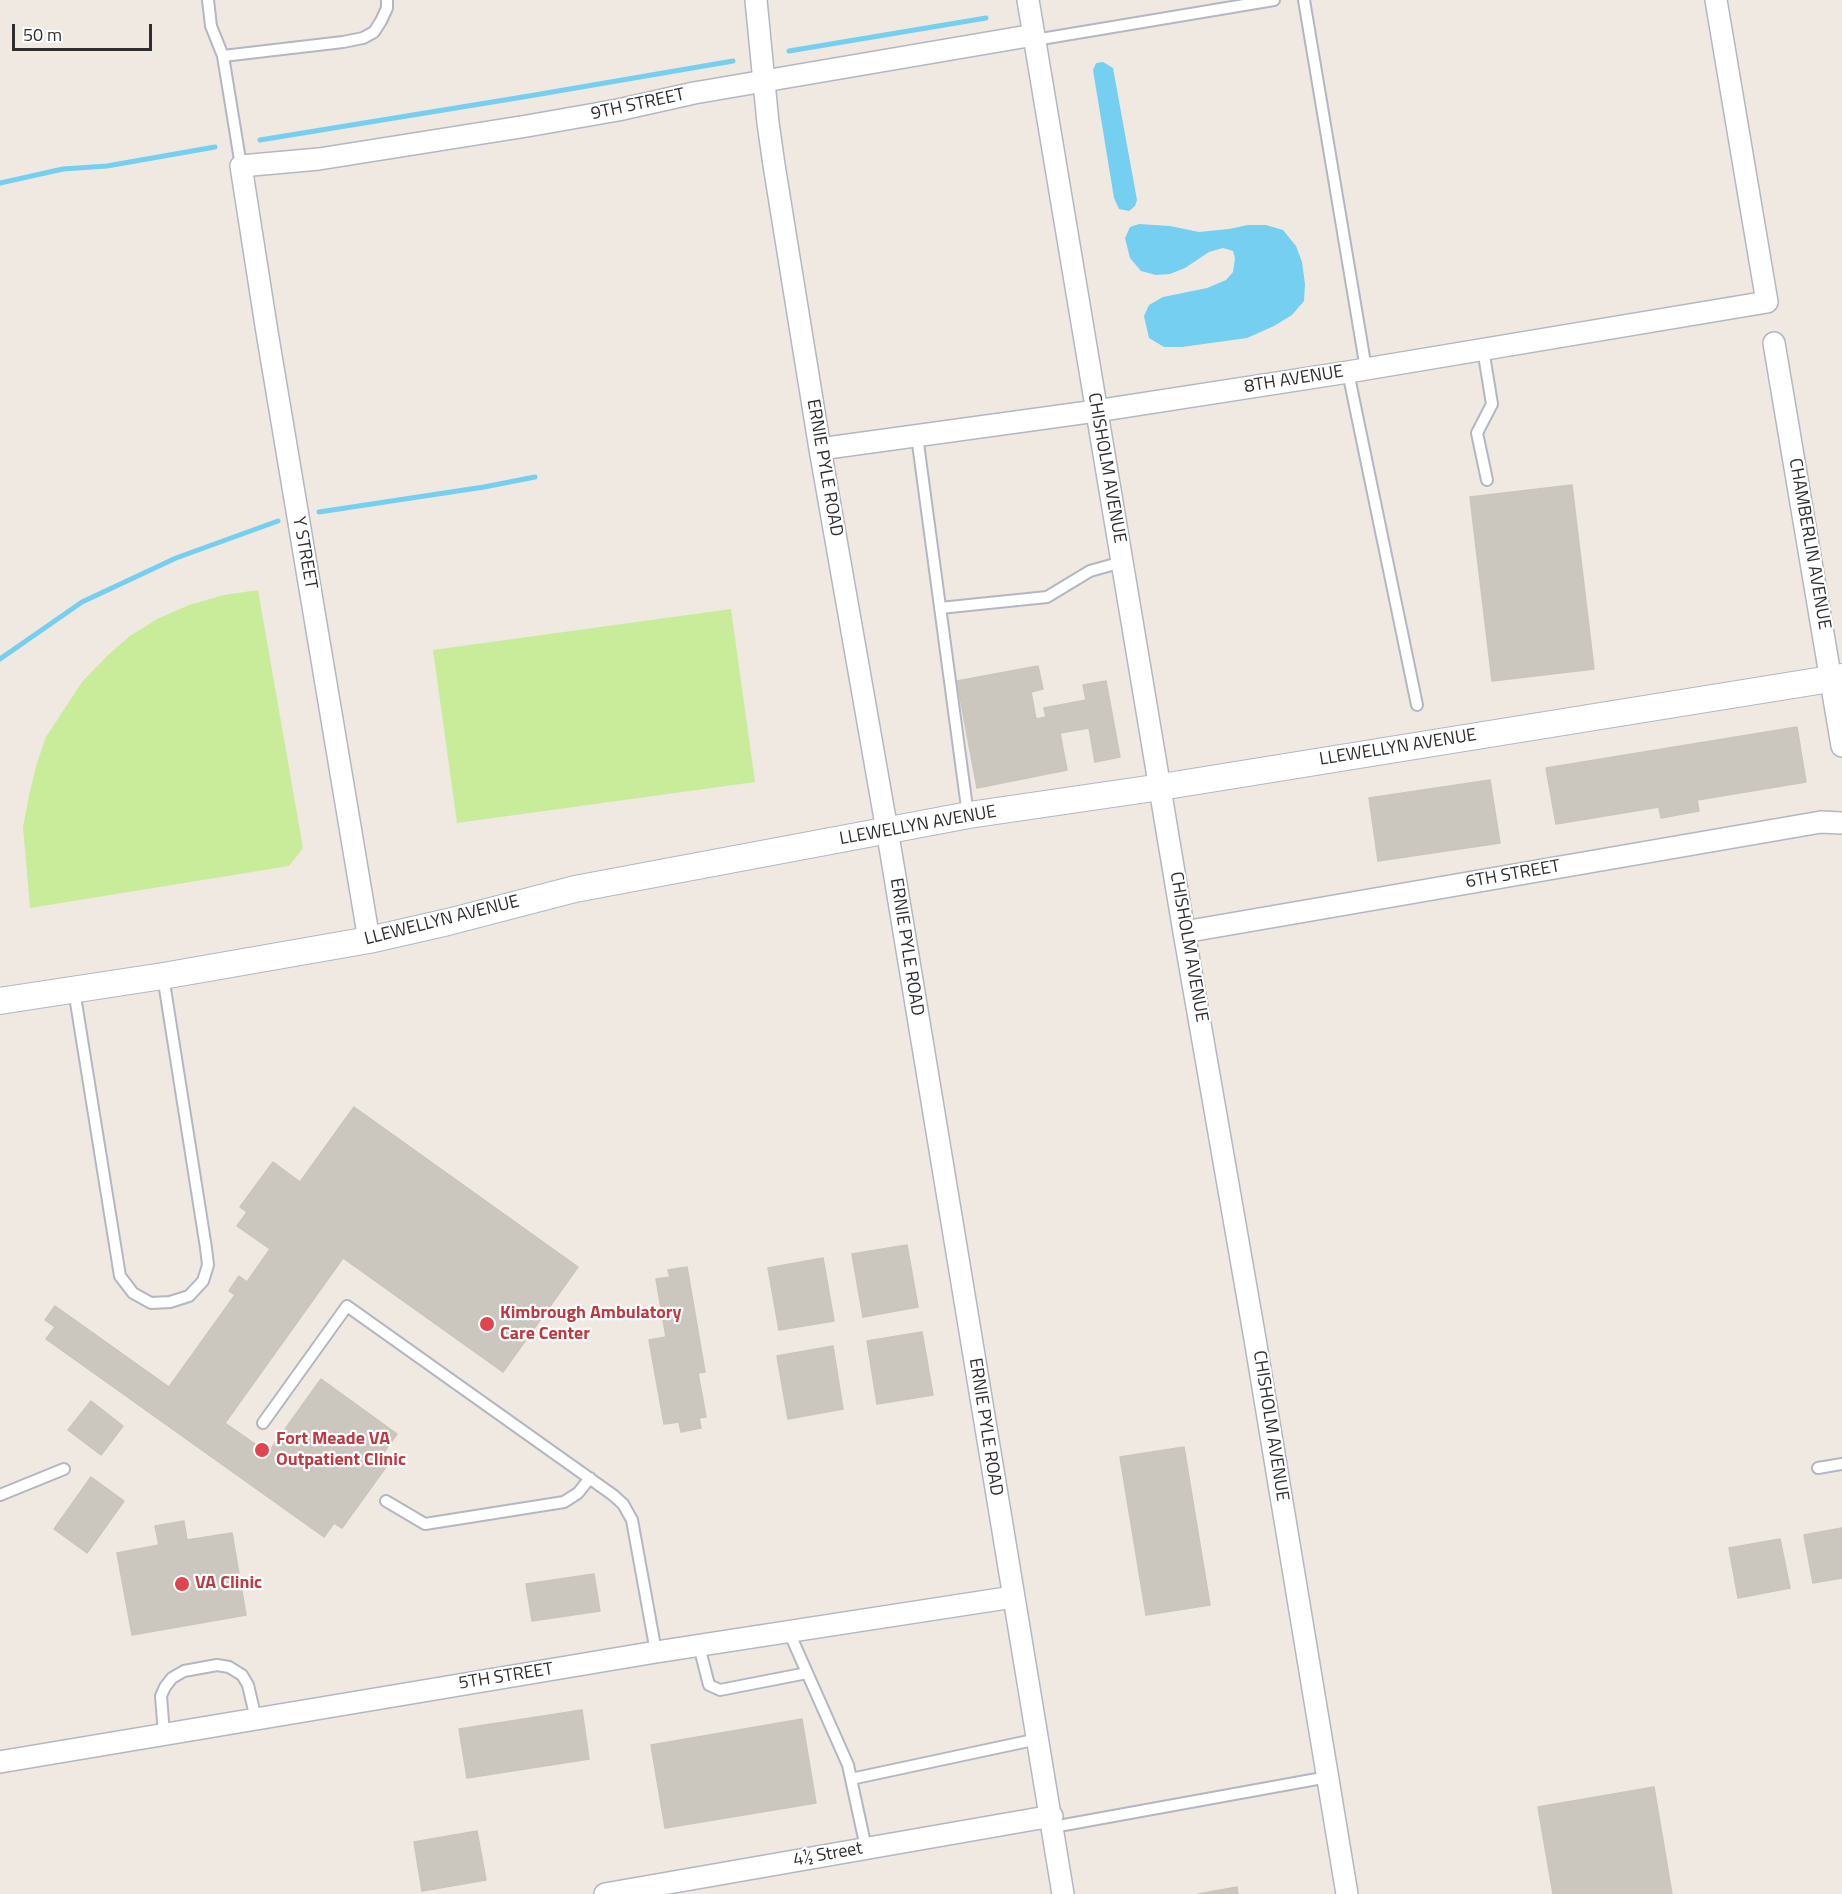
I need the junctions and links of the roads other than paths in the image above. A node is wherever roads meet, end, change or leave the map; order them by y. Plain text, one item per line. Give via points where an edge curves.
1 (208, 0) edge
2 (387, 0) edge
3 (756, 0) edge
4 (1028, 0) edge
5 (1274, 0) edge
6 (1304, 0) edge
7 (1716, 0) edge
8 (1034, 38) junction
9 (224, 56) junction
10 (764, 81) junction
11 (241, 166) junction
12 (1774, 344) dead end
13 (1483, 349) junction
14 (1357, 370) junction
15 (1096, 411) junction
16 (917, 436) junction
17 (820, 449) junction
18 (1487, 480) dead end
19 (1122, 562) junction
20 (940, 608) junction
21 (1837, 678) edge
22 (1417, 705) dead end
23 (1842, 746) edge
24 (1161, 787) junction
25 (969, 815) junction
26 (1842, 823) edge
27 (887, 831) junction
28 (1184, 932) junction
29 (369, 940) junction
30 (163, 976) junction
31 (74, 990) junction
32 (0, 1001) edge
33 (263, 1423) dead end
34 (1842, 1464) edge
35 (1818, 1468) dead end
36 (64, 1469) dead end
37 (590, 1478) junction
38 (0, 1495) edge
39 (386, 1501) dead end
40 (1013, 1597) junction
41 (789, 1632) junction
42 (699, 1646) junction
43 (656, 1652) junction
44 (807, 1673) junction
45 (256, 1719) junction
46 (164, 1734) junction
47 (1038, 1739) junction
48 (0, 1762) edge
49 (1328, 1778) junction
50 (851, 1779) junction
51 (1052, 1821) junction
52 (866, 1848) junction
53 (605, 1894) edge
54 (1063, 1894) edge
55 (1347, 1894) edge

1 - 9 lane via 211,26
2 - 9 lane via 381,21 374,32 363,38
3 - 10 street, ERNIE PYLE ROAD
4 - 8 street, CHISHOLM AVENUE
5 - 8 lane
6 - 14 lane
7 - 13 street, 8TH AVENUE via 1767,302
8 - 10 street, 9TH STREET
8 - 15 street, CHISHOLM AVENUE
9 - 11 lane
10 - 11 street, 9TH STREET via 527,126 320,159
10 - 17 street, ERNIE PYLE ROAD via 772,155
11 - 29 street, Y STREET
12 - 21 street, CHAMBERLIN AVENUE
13 - 14 street, 8TH AVENUE
13 - 18 lane via 1492,404 1477,433
14 - 15 street, 8TH AVENUE
14 - 22 lane
15 - 16 street, 8TH AVENUE
15 - 19 street, CHISHOLM AVENUE
16 - 17 street, 8TH AVENUE
16 - 20 lane
17 - 27 street, ERNIE PYLE ROAD
19 - 20 lane via 1090,571 1047,597
19 - 24 street, CHISHOLM AVENUE
20 - 25 lane
21 - 23 street, CHAMBERLIN AVENUE
21 - 24 street, LLEWELLYN AVENUE
24 - 25 street, LLEWELLYN AVENUE
24 - 28 street, CHISHOLM AVENUE
25 - 27 street, LLEWELLYN AVENUE
26 - 28 street, 6TH STREET via 1821,822
27 - 29 street, LLEWELLYN AVENUE via 575,889
27 - 40 street, ERNIE PYLE ROAD
28 - 49 street, CHISHOLM AVENUE
29 - 30 street, LLEWELLYN AVENUE
30 - 31 street, LLEWELLYN AVENUE
30 - 31 lane via 208,1265 203,1281 189,1296 170,1302 151,1303 133,1293 120,1275
31 - 32 street, LLEWELLYN AVENUE
33 - 37 lane via 347,1306
34 - 35 lane
36 - 38 lane
37 - 39 lane via 564,1502 425,1524
37 - 43 lane via 623,1504 632,1520
40 - 41 street, 5TH STREET
40 - 47 street, ERNIE PYLE ROAD
41 - 42 street, 5TH STREET
41 - 44 lane
42 - 43 street, 5TH STREET
42 - 44 lane via 709,1685 720,1690
43 - 45 street, 5TH STREET
44 - 50 lane
45 - 46 street, 5TH STREET
45 - 46 lane via 242,1675 218,1665 184,1671 172,1678 161,1696
46 - 48 street, 5TH STREET
47 - 50 lane
47 - 51 street, ERNIE PYLE ROAD
49 - 51 lane
49 - 55 street, CHISHOLM AVENUE
50 - 52 lane
51 - 52 street, 4½ Street
51 - 54 street, ERNIE PYLE ROAD
52 - 53 street, 4½ Street

